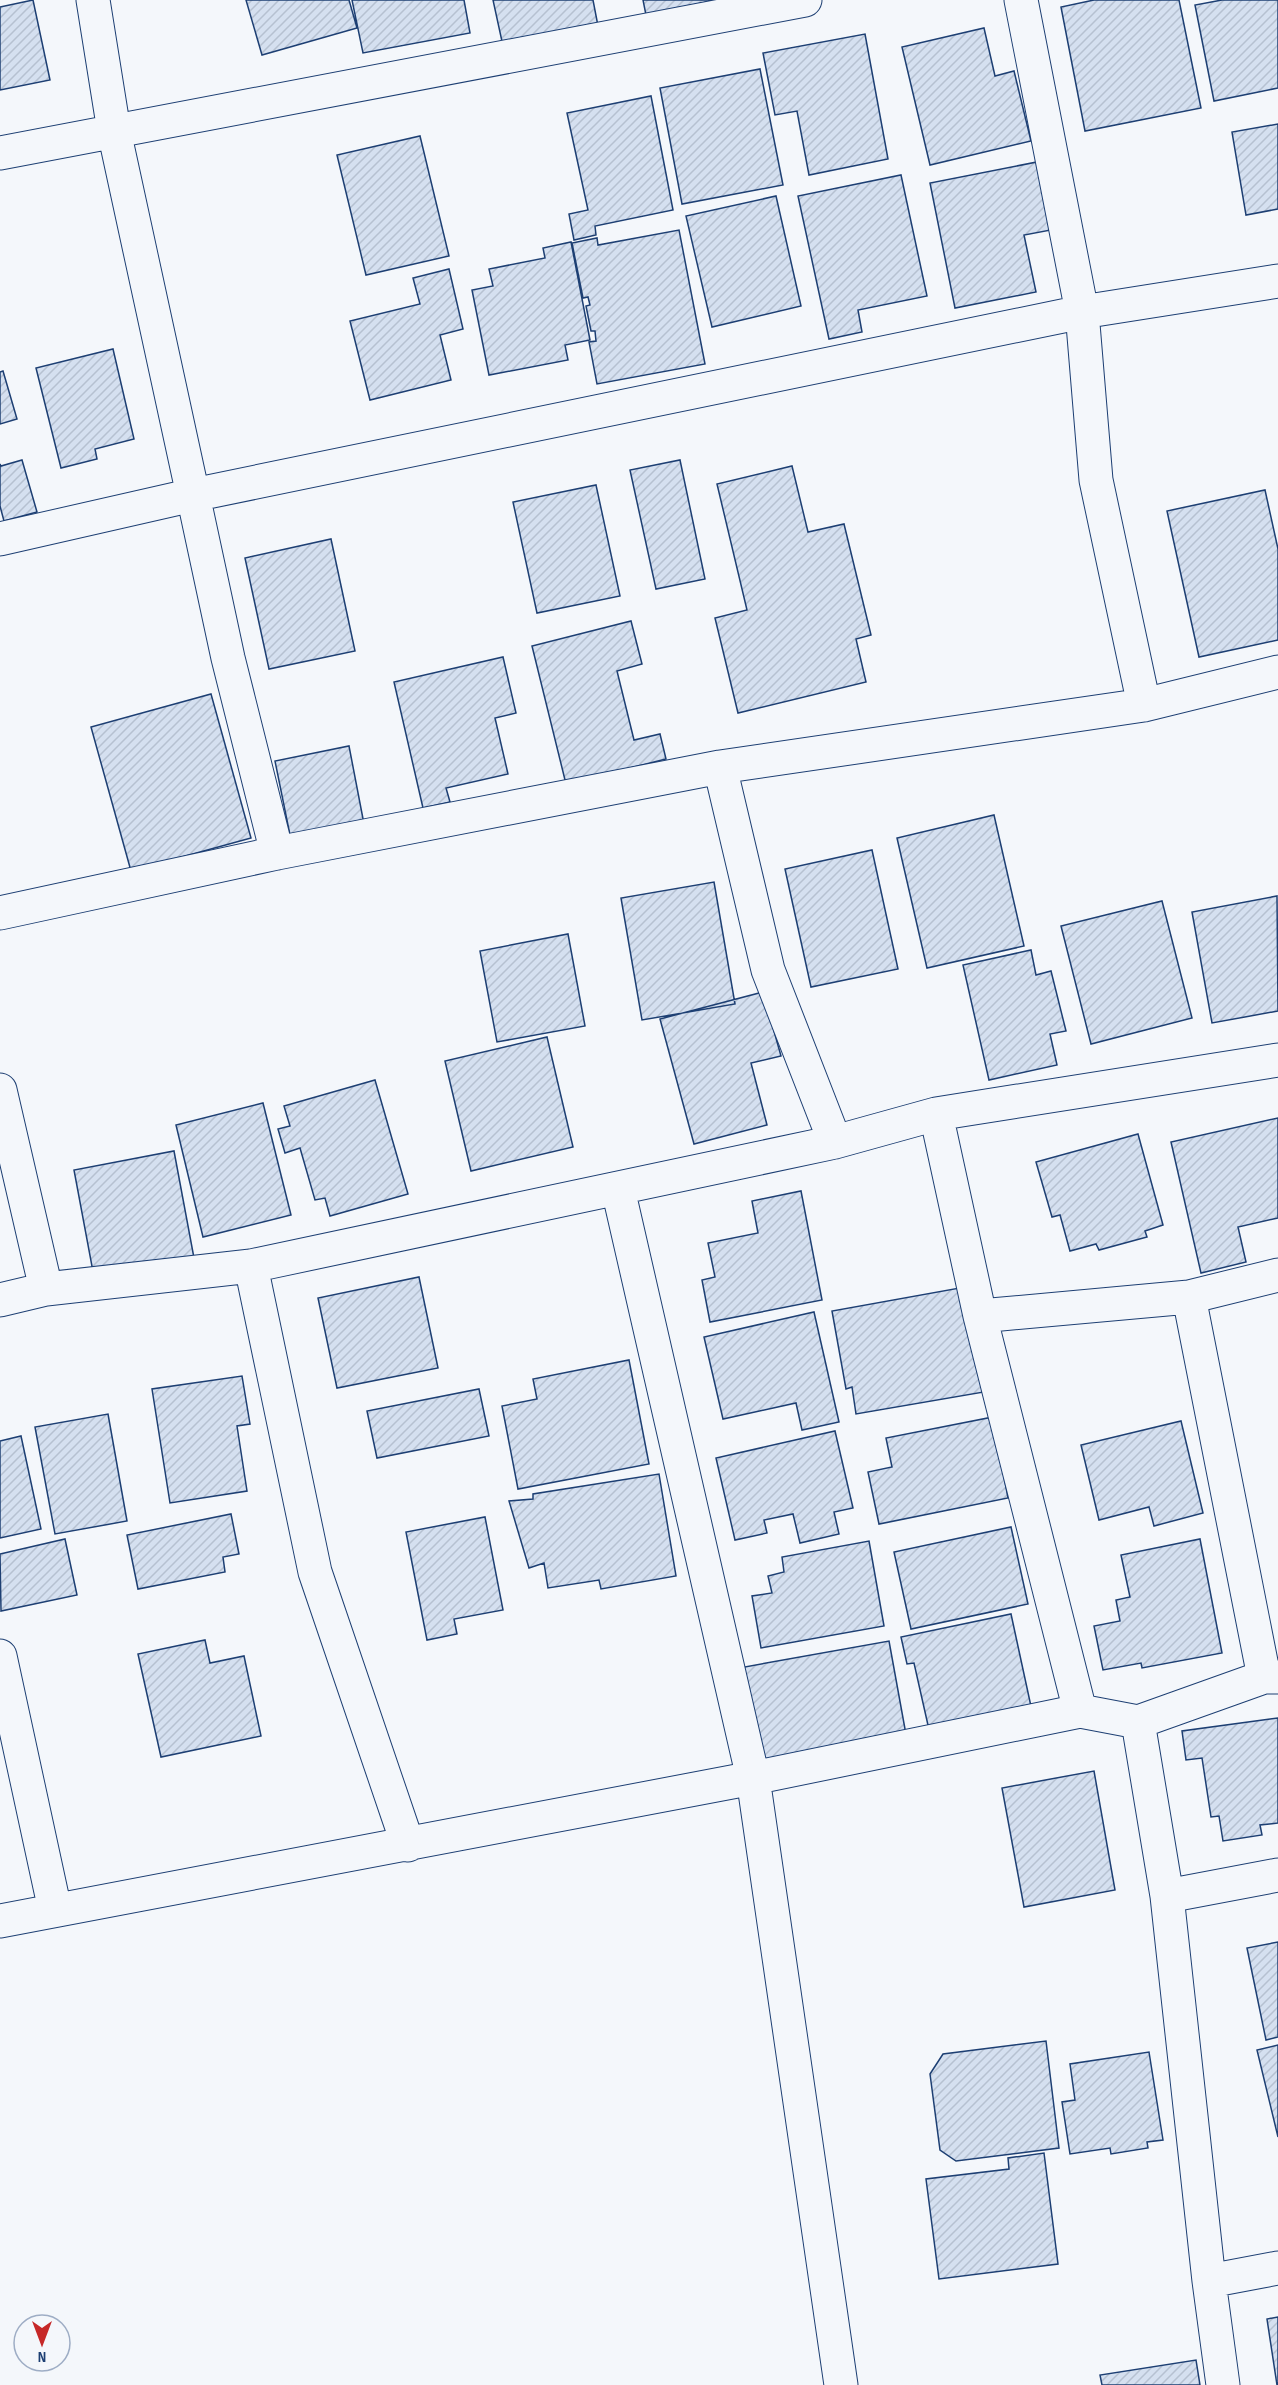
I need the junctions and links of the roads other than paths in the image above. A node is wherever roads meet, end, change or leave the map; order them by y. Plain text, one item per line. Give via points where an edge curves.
1 (93, 0) edge
2 (806, 0) edge
3 (1022, 0) edge
4 (114, 130) junction
5 (0, 153) edge
6 (1278, 281) edge
7 (1082, 312) junction
8 (192, 495) junction
9 (0, 539) edge
10 (1278, 672) edge
11 (1144, 705) junction
12 (720, 767) junction
13 (277, 853) junction
14 (0, 914) edge
15 (1278, 1060) edge
16 (0, 1090) edge
17 (936, 1114) junction
18 (835, 1142) junction
19 (618, 1189) junction
20 (251, 1266) junction
21 (1278, 1275) edge
22 (46, 1289) junction
23 (1189, 1297) junction
24 (0, 1300) edge
25 (980, 1316) junction
26 (0, 1656) edge
27 (1271, 1677) edge
28 (1080, 1711) junction
29 (1138, 1722) junction
30 (753, 1778) junction
31 (408, 1845) junction
32 (1278, 1875) edge
33 (1167, 1896) junction
34 (55, 1910) junction
35 (0, 1921) edge
36 (1278, 2268) edge
37 (1209, 2281) junction
38 (841, 2385) edge
39 (1223, 2385) edge

1 - 4 street
2 - 4 street
3 - 7 street
4 - 5 street
4 - 8 street
6 - 7 street
7 - 8 street
7 - 11 street via 1096,480
8 - 9 street
8 - 13 street
10 - 11 street
11 - 12 street
12 - 13 street
12 - 18 street via 768,970
13 - 14 street
15 - 17 street
16 - 22 street
17 - 18 street
17 - 25 street
18 - 19 street
19 - 20 street
19 - 30 street
20 - 22 street
20 - 31 street via 315,1572
21 - 23 street
22 - 24 street
23 - 25 street
23 - 27 street
25 - 28 street
26 - 34 street
27 - 29 street
28 - 29 street
28 - 30 street
29 - 33 street
30 - 31 street
30 - 38 street
31 - 34 street
32 - 33 street
33 - 37 street
34 - 35 street
36 - 37 street
37 - 39 street

